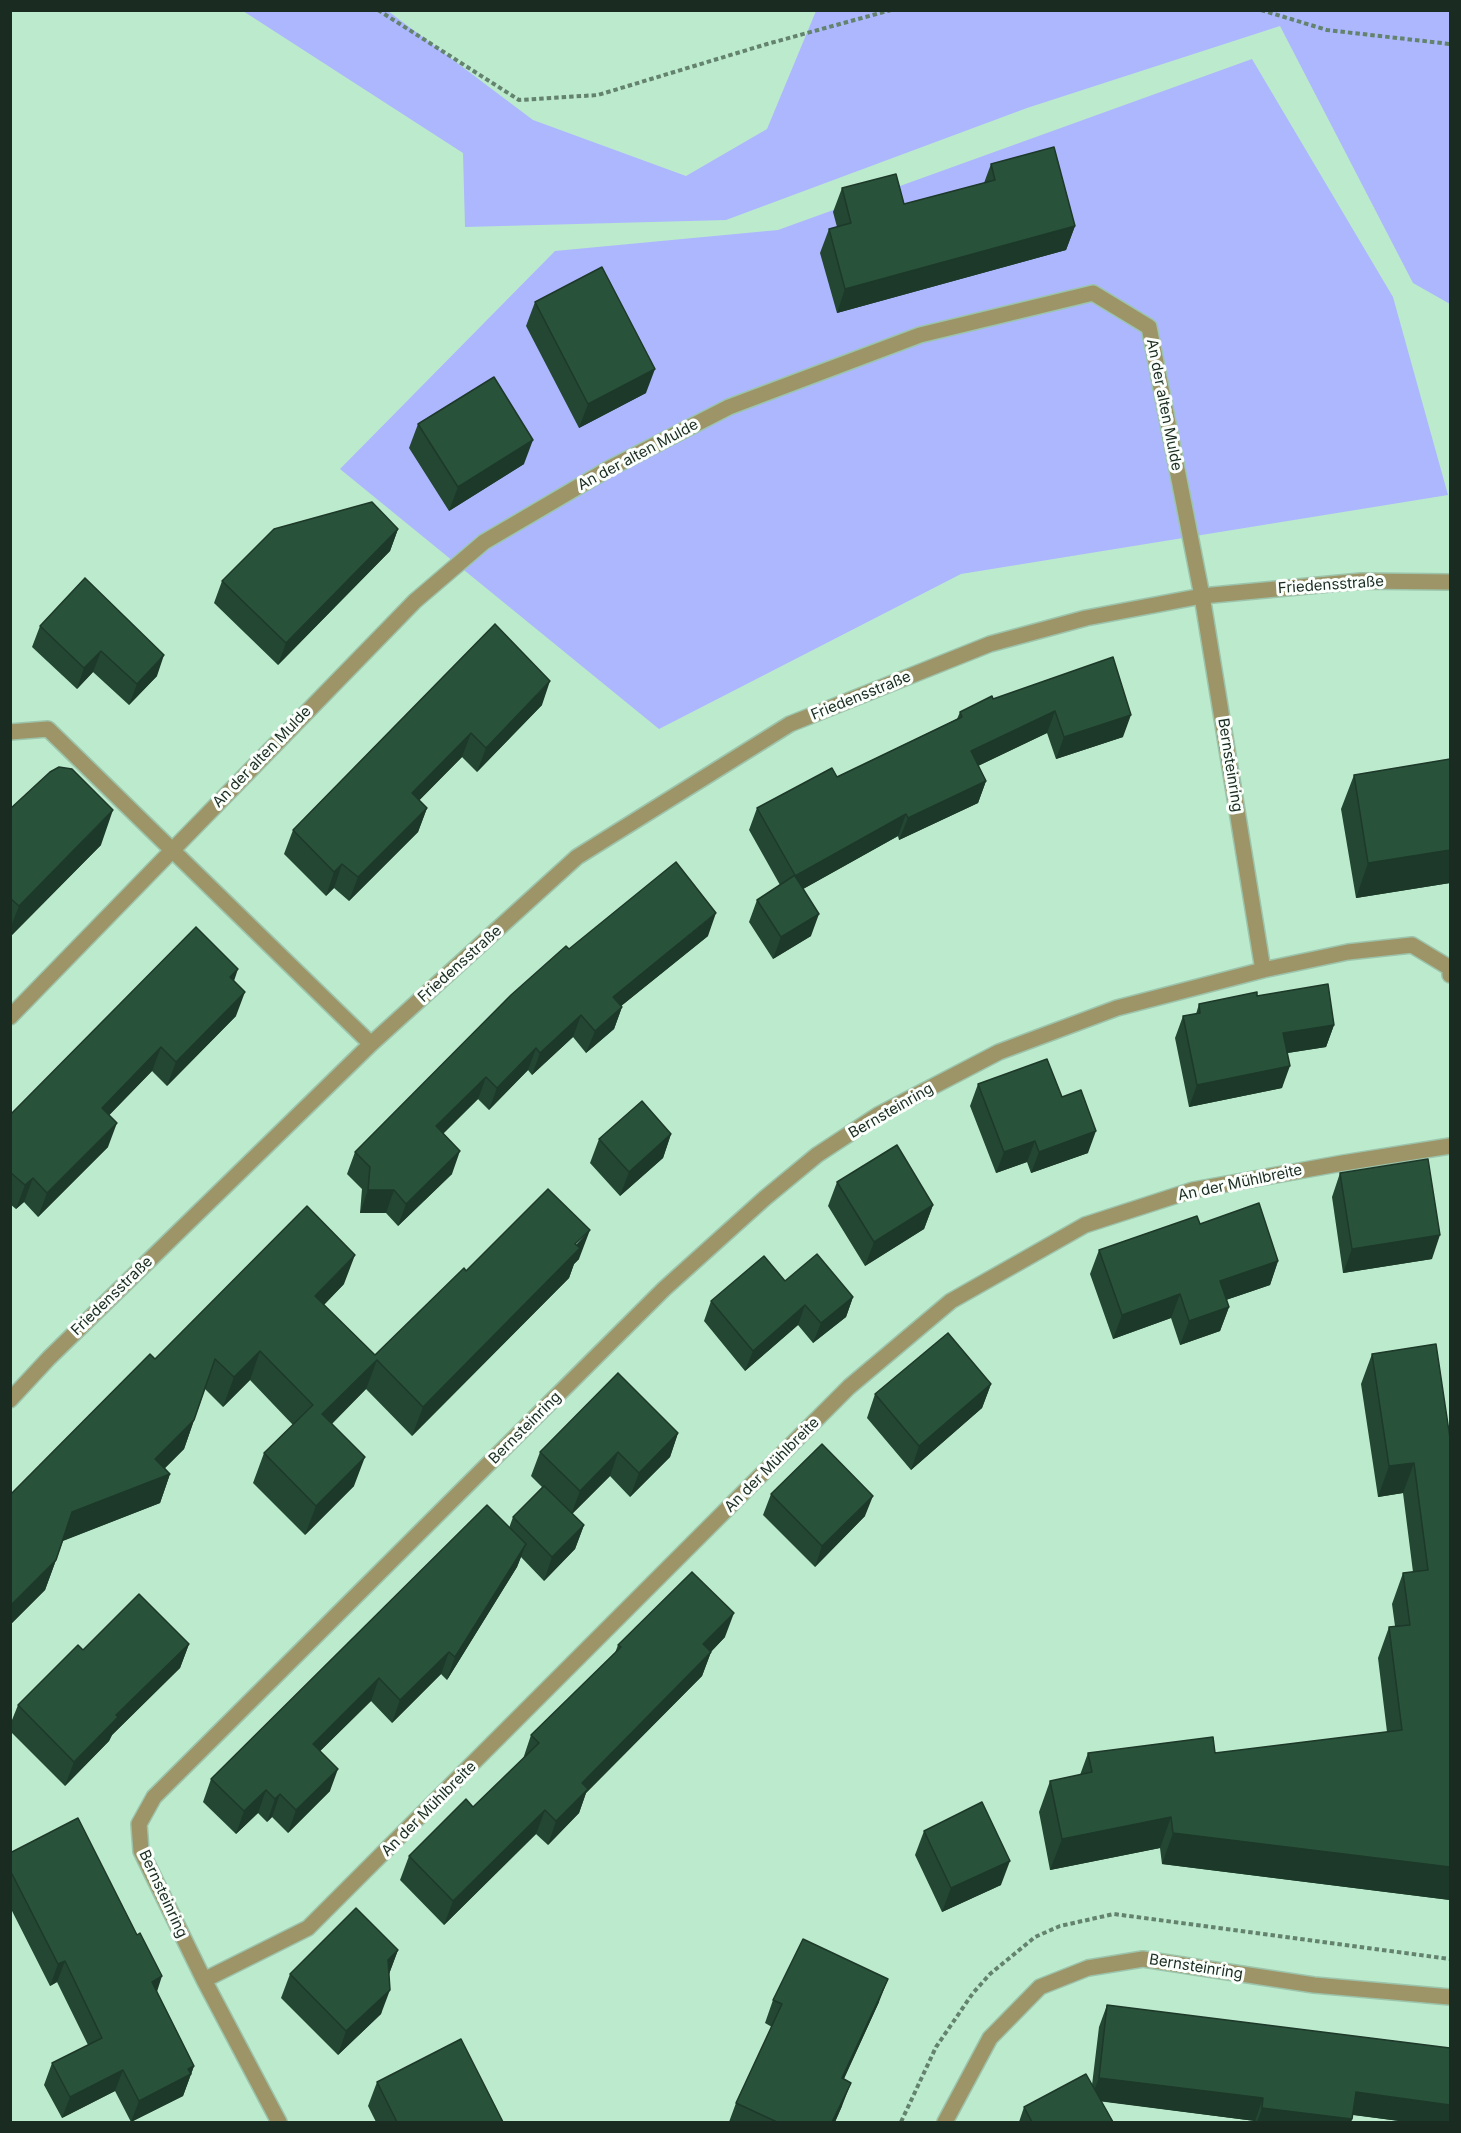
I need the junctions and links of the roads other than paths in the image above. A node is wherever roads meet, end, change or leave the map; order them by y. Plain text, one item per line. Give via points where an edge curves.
1 (1450, 582) edge
2 (1202, 596) junction
3 (10, 732) edge
4 (173, 848) junction
5 (1263, 970) junction
6 (1450, 975) edge
7 (10, 1017) edge
8 (371, 1044) junction
9 (1450, 1146) edge
10 (10, 1400) edge
11 (204, 1980) junction
12 (1450, 1997) edge
13 (279, 2122) edge
14 (945, 2122) edge

1 - 2 street, Friedensstraße via 1361,581
2 - 4 street, An der alten Mulde via 1149,327 1093,293 1037,305 920,335 729,407 610,468 484,542 415,601
2 - 5 street, Bernsteinring
2 - 8 street, Friedensstraße via 1086,618 990,644 790,724 577,856
3 - 4 street via 48,729
4 - 7 street
4 - 8 street
5 - 6 street, Bernsteinring via 1348,952 1412,945 1449,968
5 - 11 street, Bernsteinring via 1117,1008 999,1052 878,1115 817,1155 765,1197 664,1289 154,1797 139,1824 141,1851
8 - 10 street, Friedensstraße
9 - 11 street, An der Mühlbreite via 1193,1190 1085,1226 951,1301 849,1387 308,1928
11 - 13 street, Bernsteinring
12 - 14 street, Bernsteinring via 1314,1985 1143,1959 1088,1968 1040,1987 990,2038

